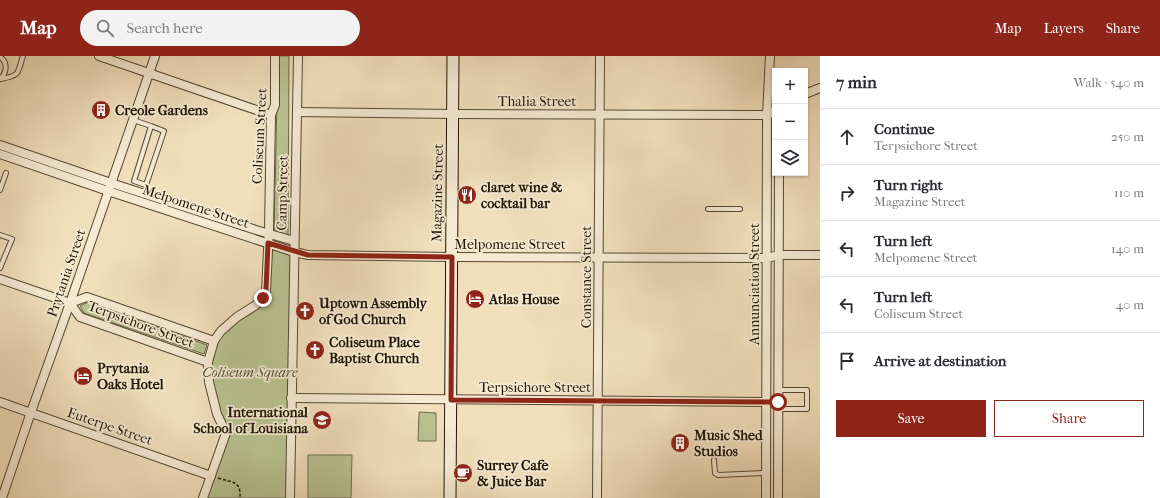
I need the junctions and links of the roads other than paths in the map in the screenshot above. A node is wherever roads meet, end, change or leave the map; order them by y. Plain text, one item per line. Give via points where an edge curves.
1 (23, 56) edge
2 (99, 56) edge
3 (155, 56) edge
4 (275, 56) edge
5 (298, 56) edge
6 (453, 56) edge
7 (600, 56) edge
8 (770, 56) edge
9 (0, 57) edge
10 (770, 71) junction
11 (149, 74) junction
12 (0, 79) edge
13 (772, 79) edge
14 (820, 88) edge
15 (808, 93) edge
16 (297, 112) junction
17 (772, 113) edge
18 (271, 114) junction
19 (453, 114) junction
20 (600, 115) junction
21 (767, 116) junction
22 (133, 120) junction
23 (152, 126) junction
24 (0, 145) edge
25 (0, 154) edge
26 (6, 173) dead end
27 (779, 176) edge
28 (111, 183) junction
29 (0, 190) edge
30 (108, 191) junction
31 (708, 209) dead end
32 (740, 209) dead end
33 (269, 234) junction
34 (0, 235) edge
35 (294, 241) junction
36 (268, 243) junction
37 (294, 252) junction
38 (779, 255) junction
39 (820, 255) edge
40 (452, 257) junction
41 (599, 258) junction
42 (767, 258) junction
43 (0, 268) edge
44 (0, 279) edge
45 (70, 303) junction
46 (214, 341) junction
47 (208, 362) junction
48 (778, 390) junction
49 (291, 398) junction
50 (451, 400) junction
51 (598, 401) junction
52 (0, 402) edge
53 (766, 402) junction
54 (778, 406) junction
55 (31, 412) junction
56 (714, 460) dead end
57 (766, 473) junction
58 (211, 476) junction
59 (2, 498) edge
60 (203, 498) edge
61 (290, 498) edge
62 (450, 498) edge
63 (597, 498) edge
64 (766, 498) edge
65 (778, 498) edge

1 - 12 lane via 18,73
2 - 11 street
3 - 11 street, Prytania Street
4 - 18 street, Coliseum Street via 275,105
5 - 16 street, Camp Street
6 - 19 street, Magazine Street
7 - 20 street, Constance Street
8 - 10 street, Annunciation Street
9 - 12 lane via 6,66
10 - 13 street, Annunciation Street
10 - 21 street, Annunciation Street
11 - 18 street
11 - 22 street, Prytania Street
14 - 15 street
16 - 19 street, Thalia Street
16 - 35 street, Camp Street
17 - 21 street
18 - 33 street, Coliseum Street
19 - 20 street, Thalia Street
19 - 40 street, Magazine Street
20 - 21 street, Thalia Street
20 - 41 street, Constance Street
21 - 42 street, Annunciation Street via 764,209
22 - 23 lane
22 - 28 street, Prytania Street
23 - 23 lane via 134,181 146,185 164,131
24 - 28 street, Melpomene Street
25 - 30 street, Melpomene Street
26 - 29 lane
27 - 38 street, Annunciation Street
28 - 30 street, Prytania Street
28 - 33 street, Melpomene Street
30 - 36 street, Melpomene Street
30 - 45 street, Prytania Street
31 - 32 lane
33 - 35 street, Melpomene Street
33 - 36 street, Coliseum Street
34 - 43 lane via 12,239
35 - 37 street, Camp Street
36 - 37 street, Melpomene Street
36 - 46 street, Coliseum Street via 266,290 263,298 236,317
37 - 40 street, Melpomene Street via 308,255
37 - 49 street, Camp Street
38 - 39 street, Melpomene Street
38 - 42 street, Melpomene Street
38 - 48 street, Annunciation Street
40 - 41 street, Melpomene Street
40 - 50 street, Magazine Street
41 - 42 street, Melpomene Street
41 - 51 street, Constance Street
42 - 53 street, Annunciation Street
44 - 45 street, Terpsichore Street
45 - 46 street, Terpsichore Street via 87,297
45 - 47 street, Terpsichore Street via 80,317
45 - 55 street, Prytania Street
46 - 47 street, Coliseum Street
47 - 58 street, Coliseum Street via 209,382 217,414 226,433
48 - 54 street, Annunciation Street
48 - 54 lane via 807,390 807,409
49 - 50 street, Terpsichore Street
49 - 61 street, Camp Street
50 - 51 street, Terpsichore Street
50 - 62 street, Magazine Street
51 - 53 street, Terpsichore Street
51 - 63 street, Constance Street
52 - 55 street, Euterpe Street
53 - 54 street, Terpsichore Street
53 - 57 street, Annunciation Street
54 - 65 street, Annunciation Street
55 - 58 street, Euterpe Street
55 - 59 street, Prytania Street
56 - 57 lane via 715,473 718,475
57 - 64 street, Annunciation Street
58 - 60 street, Coliseum Street

